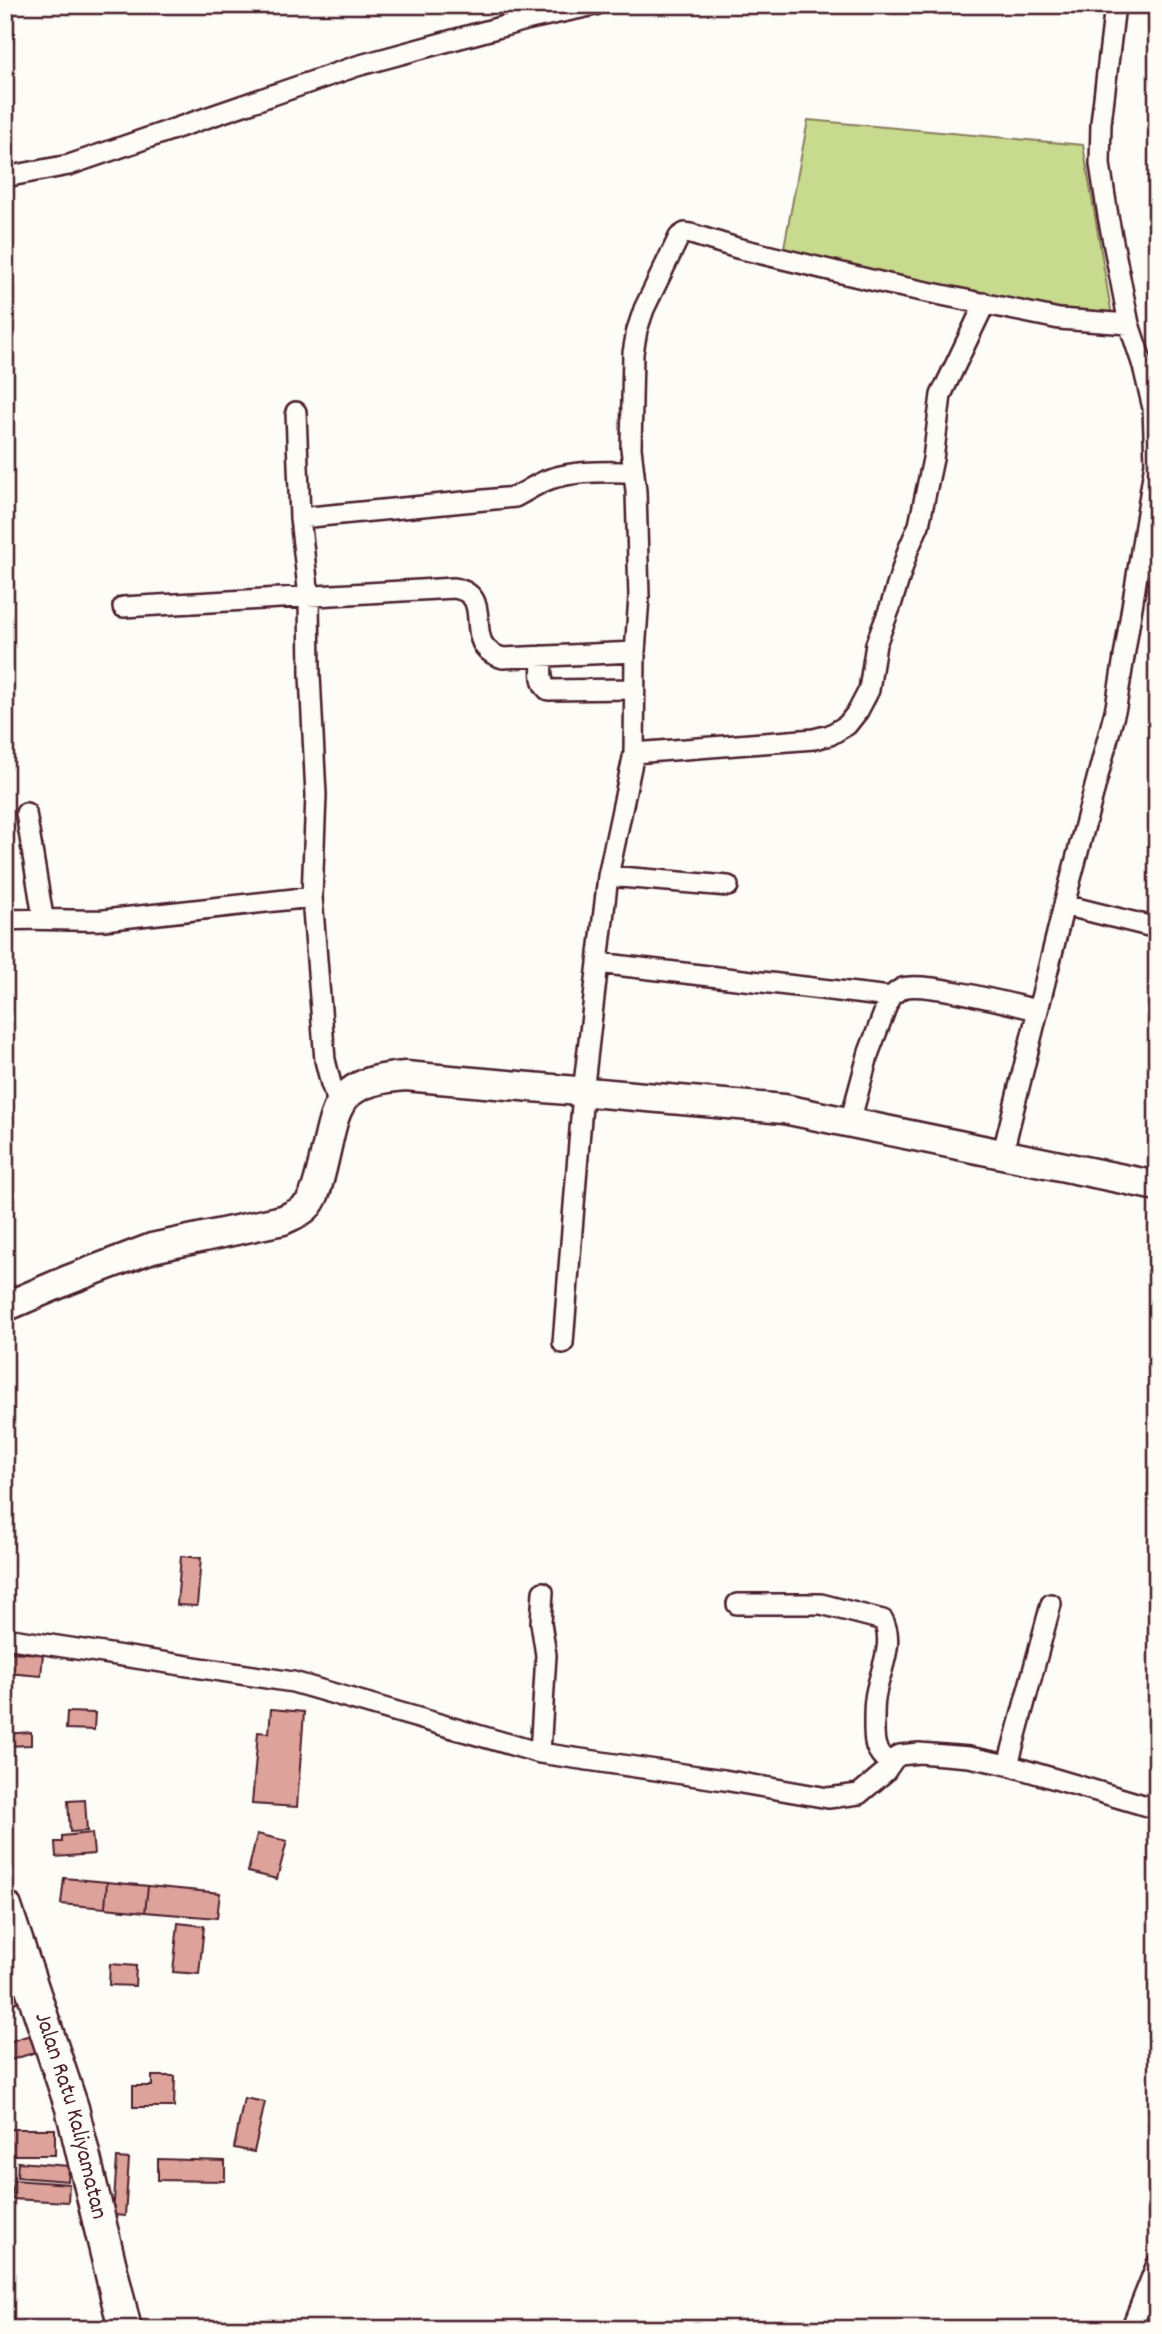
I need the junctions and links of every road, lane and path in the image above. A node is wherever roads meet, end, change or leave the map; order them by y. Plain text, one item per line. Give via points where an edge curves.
1 (595, 5) edge
2 (1115, 5) edge
3 (5, 177) edge
4 (985, 303) junction
5 (1129, 324) junction
6 (296, 412) dead end
7 (1156, 463) edge
8 (634, 472) junction
9 (300, 517) junction
10 (309, 597) junction
11 (124, 607) dead end
12 (635, 652) junction
13 (542, 656) junction
14 (634, 689) junction
15 (634, 753) junction
16 (26, 813) dead end
17 (608, 876) junction
18 (728, 886) dead end
19 (312, 897) junction
20 (1063, 905) junction
21 (43, 918) junction
22 (5, 920) edge
23 (1157, 928) edge
24 (598, 963) junction
25 (890, 997) junction
26 (1037, 1010) junction
27 (583, 1093) junction
28 (340, 1104) junction
29 (850, 1122) junction
30 (1002, 1156) junction
31 (1157, 1186) edge
32 (5, 1307) edge
33 (563, 1343) dead end
34 (543, 1592) dead end
35 (737, 1604) dead end
36 (1051, 1604) dead end
37 (5, 1638) edge
38 (540, 1752) junction
39 (890, 1764) junction
40 (1008, 1765) junction
41 (1157, 1810) edge
42 (5, 1907) edge
43 (1157, 2264) edge
44 (125, 2329) edge
45 (1131, 2329) edge

1 - 3 street via 357,66 69,165
2 - 5 street via 1099,148
4 - 5 street via 1059,319
4 - 8 street via 683,234 652,289 637,330 632,383
4 - 15 street via 941,395 919,525 876,644 869,690 858,711 838,730 814,739
5 - 7 street via 1153,408
6 - 9 street
7 - 20 street via 1116,707
8 - 9 street via 565,475 515,497
8 - 12 street via 639,597
9 - 10 street
10 - 11 street
10 - 13 street via 466,590 477,607 485,650 503,658
10 - 19 street via 316,795
12 - 13 street
12 - 14 street
13 - 14 street via 542,680 548,690
14 - 15 street
15 - 17 street
16 - 21 street
17 - 18 street
17 - 24 street
19 - 21 street via 104,920
19 - 28 street via 325,1060
20 - 23 street
20 - 26 street
21 - 22 street
24 - 25 street
24 - 27 street
25 - 26 street via 913,986
25 - 29 street
26 - 30 street
27 - 28 street via 405,1076 357,1086
27 - 29 street via 784,1109
27 - 33 street
28 - 32 street via 318,1186 308,1206 296,1214 152,1248
29 - 30 street
30 - 31 street
34 - 38 street via 546,1655
35 - 39 street via 821,1604 883,1620 889,1640 874,1699 874,1742 879,1755
36 - 40 street
37 - 38 street via 293,1682
38 - 39 street via 828,1798 859,1794
39 - 40 street via 900,1755 919,1753
40 - 41 street
42 - 44 main road, Jalan Ratu Kaliyamatan via 72,2108
43 - 45 street

